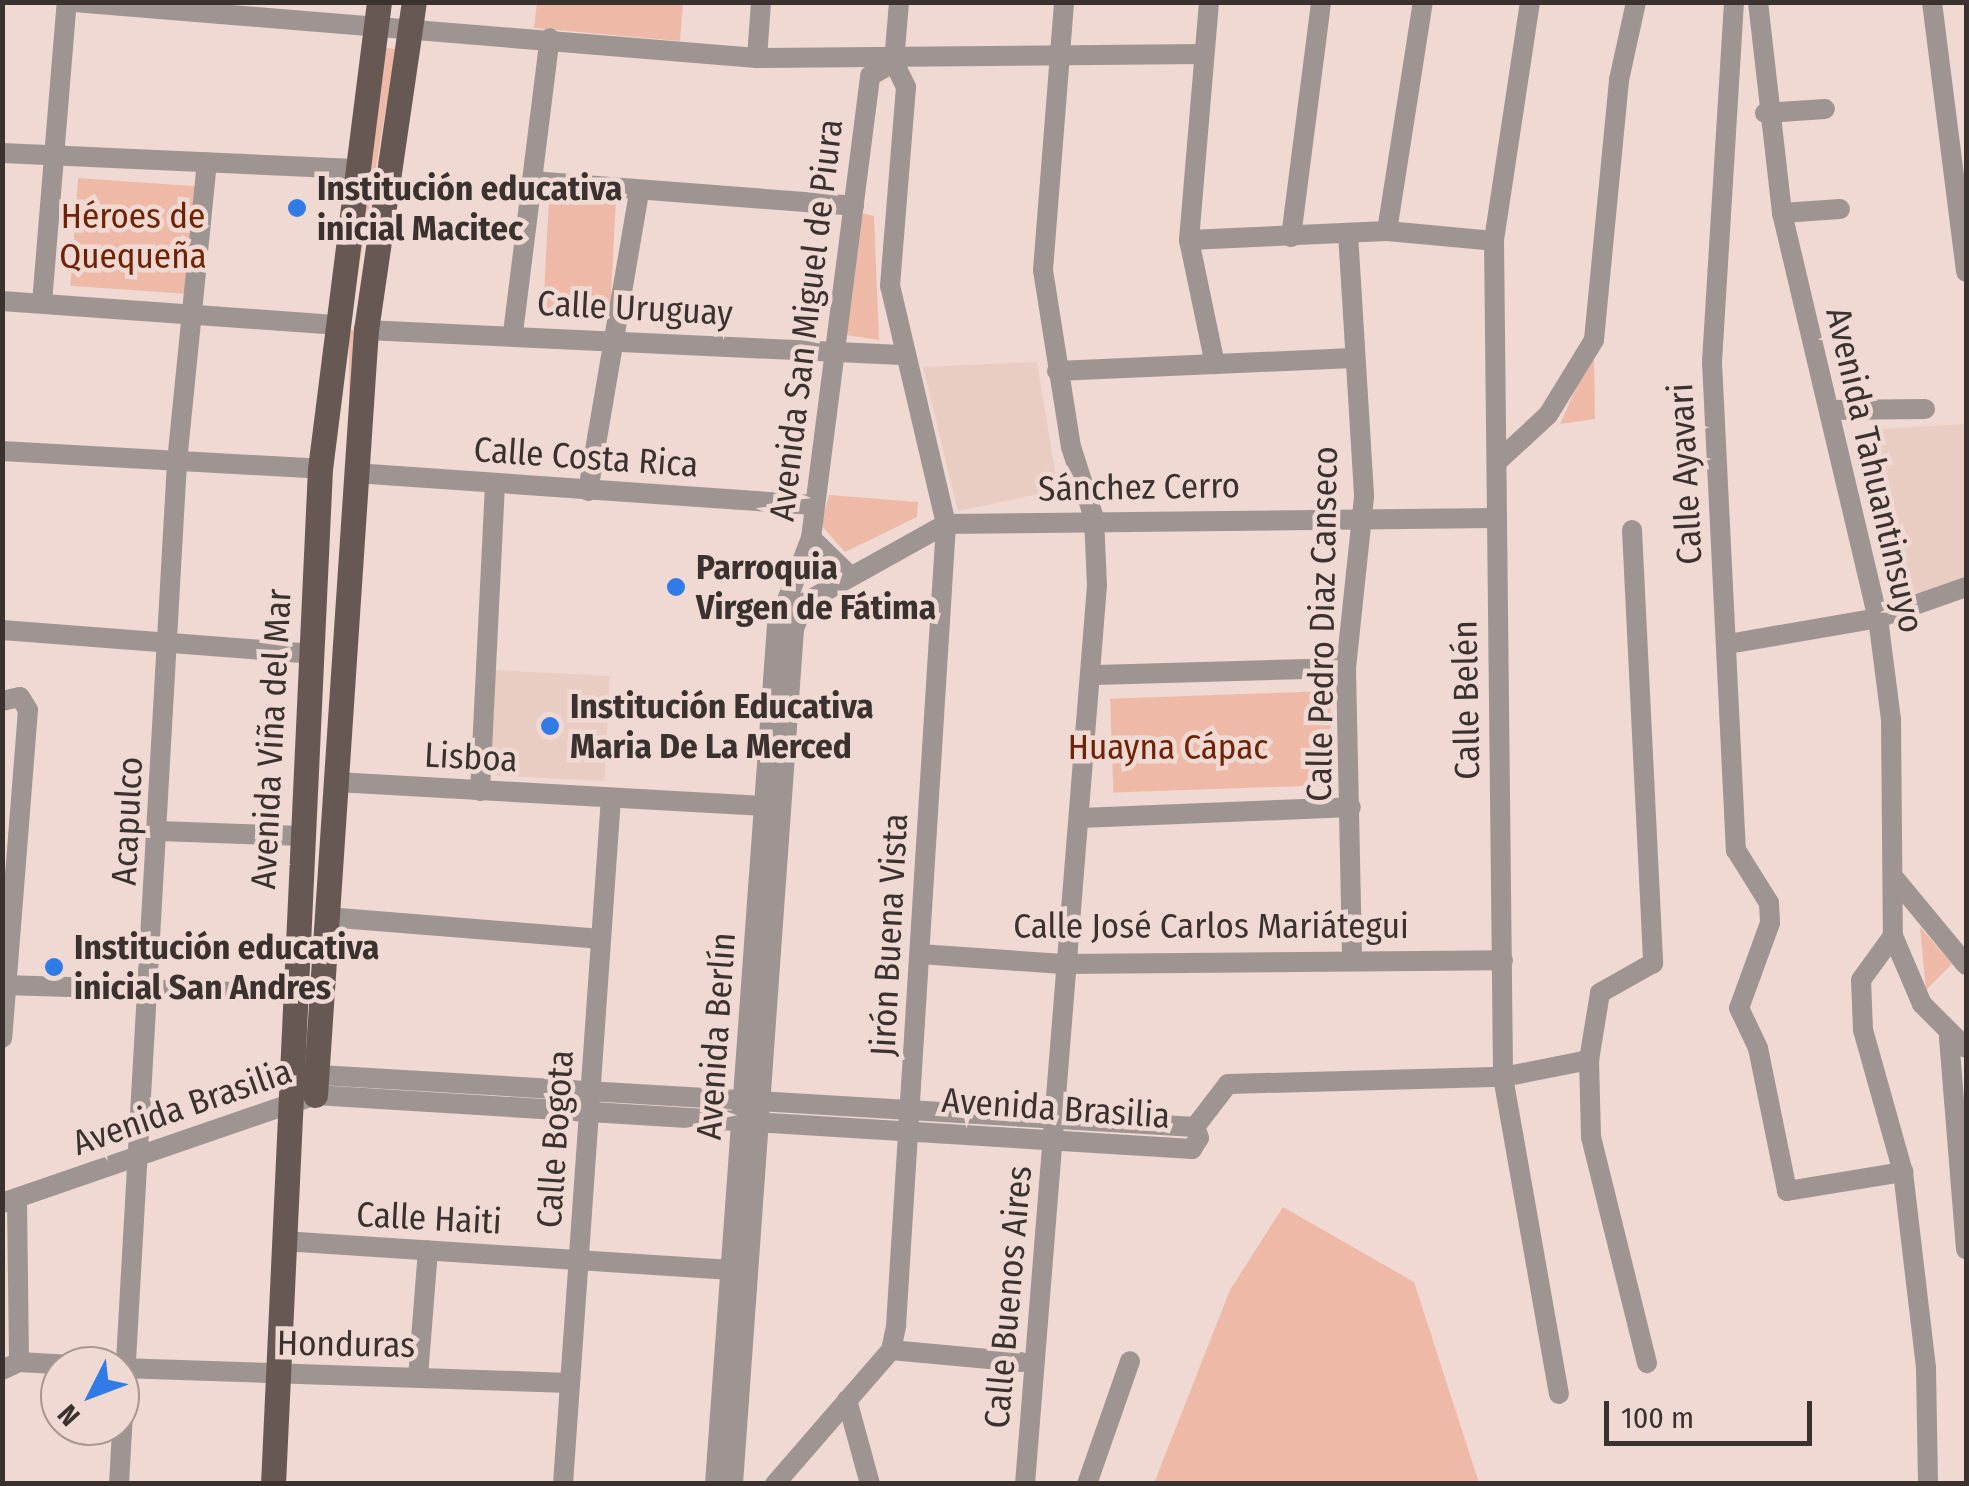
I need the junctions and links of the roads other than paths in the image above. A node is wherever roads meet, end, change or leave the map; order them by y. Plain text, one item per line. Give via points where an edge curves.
1 (70, 2) edge
2 (761, 2) edge
3 (899, 2) edge
4 (1064, 2) edge
5 (1209, 2) edge
6 (1321, 2) edge
7 (1422, 2) edge
8 (1530, 2) edge
9 (1636, 2) edge
10 (1734, 2) edge
11 (1758, 2) edge
12 (1932, 2) edge
13 (378, 12) edge
14 (413, 14) edge
15 (550, 38) junction
16 (1058, 54) junction
17 (1203, 54) junction
18 (757, 58) junction
19 (894, 62) junction
20 (1966, 93) edge
21 (1943, 96) junction
22 (1825, 109) dead end
23 (1765, 114) junction
24 (2, 154) edge
25 (54, 157) junction
26 (207, 162) junction
27 (355, 169) junction
28 (532, 181) junction
29 (639, 192) junction
30 (1960, 203) edge
31 (854, 206) junction
32 (1840, 210) dead end
33 (1782, 214) junction
34 (1387, 232) junction
35 (1348, 234) junction
36 (1290, 237) junction
37 (1189, 240) junction
38 (1494, 241) junction
39 (1966, 272) edge
40 (2, 302) edge
41 (42, 303) junction
42 (194, 315) junction
43 (335, 325) junction
44 (366, 330) junction
45 (513, 333) junction
46 (610, 339) junction
47 (830, 352) junction
48 (901, 355) junction
49 (1352, 358) junction
50 (1215, 364) junction
51 (1058, 370) junction
52 (1830, 410) junction
53 (1925, 410) dead end
54 (2, 451) edge
55 (177, 462) junction
56 (1497, 462) junction
57 (320, 470) junction
58 (355, 473) junction
59 (495, 484) junction
60 (588, 491) junction
61 (813, 505) junction
62 (1094, 518) junction
63 (1496, 518) junction
64 (1358, 519) junction
65 (946, 524) junction
66 (1632, 530) dead end
67 (811, 538) junction
68 (849, 575) junction
69 (1966, 587) edge
70 (795, 599) junction
71 (1878, 618) junction
72 (2, 630) edge
73 (168, 640) junction
74 (1728, 644) junction
75 (311, 654) junction
76 (1346, 668) junction
77 (1094, 675) junction
78 (2, 701) edge
79 (12, 722) edge
80 (336, 782) junction
81 (480, 790) junction
82 (611, 798) junction
83 (773, 807) junction
84 (1350, 807) junction
85 (1080, 818) junction
86 (159, 832) junction
87 (300, 836) junction
88 (1896, 880) junction
89 (327, 916) junction
90 (1893, 936) junction
91 (601, 939) junction
92 (920, 954) junction
93 (1352, 956) junction
94 (1502, 960) junction
95 (1063, 964) junction
96 (1966, 965) edge
97 (4, 985) edge
98 (149, 992) junction
99 (292, 993) junction
100 (322, 994) junction
101 (2, 1038) edge
102 (1958, 1043) edge
103 (1589, 1060) junction
104 (290, 1076) junction
105 (1503, 1076) junction
106 (316, 1084) junction
107 (591, 1089) junction
108 (753, 1099) junction
109 (289, 1104) junction
110 (911, 1109) junction
111 (589, 1112) junction
112 (1056, 1118) junction
113 (752, 1122) junction
114 (1195, 1127) junction
115 (910, 1132) junction
116 (1055, 1141) junction
117 (142, 1155) junction
118 (1902, 1172) junction
119 (10, 1200) edge
120 (283, 1242) junction
121 (1966, 1248) edge
122 (428, 1250) junction
123 (579, 1260) junction
124 (741, 1271) junction
125 (125, 1346) edge
126 (891, 1350) junction
127 (1130, 1361) dead end
128 (1021, 1362) dead end
129 (1647, 1363) dead end
130 (11, 1366) edge
131 (40, 1366) edge
132 (140, 1369) edge
133 (277, 1376) junction
134 (418, 1378) junction
135 (570, 1383) junction
136 (1559, 1394) dead end
137 (847, 1400) junction
138 (120, 1446) edge
139 (119, 1484) edge
140 (273, 1484) edge
141 (563, 1484) edge
142 (716, 1484) edge
143 (733, 1484) edge
144 (775, 1484) edge
145 (870, 1484) edge
146 (1025, 1484) edge
147 (1087, 1484) edge
148 (1928, 1484) edge

1 - 13 street
1 - 25 street
2 - 18 street
3 - 19 street, Avenida San Miguel de Piura
4 - 16 street, Calle Buenos Aires
5 - 17 street
6 - 36 street
7 - 34 street
8 - 38 street, Calle Belén
9 - 56 street via 1619,80 1594,340 1548,415
10 - 74 street, Calle Ayavari via 1712,362
11 - 23 street, Avenida Tahuantinsuyo
12 - 21 street
13 - 14 street
13 - 27 main road, Avenida Viña del Mar
14 - 15 street
14 - 44 main road, Avenida Viña del Mar
15 - 18 street
15 - 28 street
16 - 17 street
16 - 19 street
16 - 51 street, Calle Buenos Aires via 1042,237
17 - 37 street
18 - 19 street
19 - 31 street, Avenida San Miguel de Piura via 870,76
19 - 48 street, Avenida San Miguel de Piura via 906,87 891,212
20 - 21 street
21 - 30 street
22 - 23 street
23 - 33 street, Avenida Tahuantinsuyo
24 - 25 street
25 - 26 street
25 - 41 street
26 - 27 street
26 - 42 street, Acapulco
27 - 43 main road, Avenida Viña del Mar
28 - 29 street
28 - 45 street
29 - 31 street
29 - 46 street
30 - 39 street
31 - 47 street, Avenida San Miguel de Piura
32 - 33 street
33 - 52 street, Avenida Tahuantinsuyo
34 - 35 street
34 - 38 street
35 - 36 street
35 - 49 street, Calle Pedro Diaz Canseco
36 - 37 street
37 - 50 street
38 - 56 street, Calle Belén
40 - 41 street
41 - 42 street
42 - 43 street
42 - 55 street, Acapulco
43 - 57 main road, Avenida Viña del Mar
44 - 45 street, Calle Uruguay
44 - 58 main road, Avenida Viña del Mar
45 - 46 street, Calle Uruguay
46 - 47 street, Calle Uruguay
46 - 60 street
47 - 48 street, Calle Uruguay
47 - 61 street, Avenida San Miguel de Piura
48 - 65 street, Avenida San Miguel de Piura
49 - 50 street
49 - 64 street, Calle Pedro Diaz Canseco
50 - 51 street
51 - 62 street, Calle Buenos Aires
52 - 53 street
52 - 71 street, Avenida Tahuantinsuyo
54 - 55 street
55 - 57 street
55 - 73 street, Acapulco
56 - 63 street, Calle Belén
57 - 75 main road, Avenida Viña del Mar
58 - 59 street, Calle Costa Rica
58 - 80 main road, Avenida Viña del Mar
59 - 60 street, Calle Costa Rica
59 - 81 street
60 - 61 street, Calle Costa Rica
61 - 67 street, Avenida San Miguel de Piura
62 - 64 street, Sánchez Cerro
62 - 65 street, Sánchez Cerro
62 - 77 street, Calle Buenos Aires
63 - 64 street, Sánchez Cerro
63 - 94 street, Calle Belén
64 - 76 street, Calle Pedro Diaz Canseco
65 - 68 street, Sánchez Cerro
65 - 92 street, Jirón Buena Vista
66 - 103 street via 1653,963 1600,994
67 - 68 street
67 - 70 street, Avenida San Miguel de Piura
68 - 70 street, Sánchez Cerro
69 - 71 street
70 - 83 street, Avenida Berlín
71 - 74 street
71 - 88 street, Avenida Tahuantinsuyo
72 - 73 street
73 - 75 street
73 - 86 street, Acapulco
74 - 118 street, Calle Ayavari via 1736,850 1769,903 1766,932 1739,1008 1758,1048 1787,1191
75 - 87 main road, Avenida Viña del Mar
76 - 77 street
76 - 84 street, Calle Pedro Diaz Canseco
77 - 85 street, Calle Buenos Aires
78 - 79 street via 24,701
79 - 97 street
80 - 81 street, Lisboa
80 - 89 main road, Avenida Viña del Mar
81 - 82 street, Lisboa
82 - 83 street, Lisboa
82 - 91 street, Calle Bogota
83 - 108 street, Avenida Berlín
84 - 85 street
84 - 93 street, Calle Pedro Diaz Canseco
85 - 95 street, Calle Buenos Aires
86 - 87 street
86 - 98 street, Acapulco
87 - 99 main road, Avenida Viña del Mar
88 - 90 street, Avenida Tahuantinsuyo
88 - 96 street
89 - 91 street
89 - 100 main road, Avenida Viña del Mar
90 - 102 street, Avenida Tahuantinsuyo via 1903,975
90 - 118 street via 1862,980 1862,1013
91 - 107 street, Calle Bogota
92 - 95 street, Calle José Carlos Mariátegui
92 - 110 street, Jirón Buena Vista
93 - 94 street, Calle José Carlos Mariátegui
93 - 95 street, Calle José Carlos Mariátegui
94 - 105 street, Calle Belén
95 - 112 street, Calle Buenos Aires
97 - 98 street
97 - 101 street
98 - 99 street
98 - 117 street, Acapulco
99 - 100 street
99 - 104 main road, Avenida Viña del Mar
100 - 106 main road, Avenida Viña del Mar
102 - 121 street
103 - 105 street
103 - 129 street via 1591,1137
104 - 106 street, Avenida Brasilia
104 - 109 main road, Avenida Viña del Mar
105 - 114 street via 1228,1084
105 - 136 street, Calle Belén
106 - 107 street, Avenida Brasilia
106 - 109 street, Avenida Brasilia
106 - 111 street, Avenida Brasilia
107 - 108 street, Avenida Brasilia
107 - 111 street, Calle Bogota
108 - 110 street, Avenida Brasilia
108 - 113 street, Avenida Berlín
109 - 117 street, Avenida Brasilia
109 - 120 main road, Avenida Viña del Mar
110 - 112 street, Avenida Brasilia
110 - 115 street, Jirón Buena Vista
111 - 113 street, Avenida Brasilia
111 - 123 street, Calle Bogota
112 - 114 street, Avenida Brasilia
112 - 116 street, Calle Buenos Aires
113 - 115 street, Avenida Brasilia
113 - 124 street, Avenida Berlín
114 - 116 street, Avenida Brasilia via 1192,1150
115 - 116 street, Avenida Brasilia
115 - 126 street, Jirón Buena Vista
116 - 146 street, Calle Buenos Aires
117 - 119 street, Avenida Brasilia
117 - 125 street, Acapulco
118 - 148 street via 1926,1368
119 - 130 street
120 - 122 street, Calle Haiti
120 - 133 main road, Avenida Viña del Mar
122 - 123 street, Calle Haiti
122 - 134 street
123 - 124 street, Calle Haiti
123 - 135 street, Calle Bogota
124 - 142 street, Avenida Berlín
124 - 143 street, Avenida Berlín
126 - 128 street
126 - 137 street
127 - 147 street
130 - 131 street
132 - 133 street, Honduras
133 - 134 street, Honduras
133 - 140 main road, Avenida Viña del Mar
134 - 135 street, Honduras
135 - 141 street, Calle Bogota
137 - 144 street
137 - 145 street
138 - 139 street, Acapulco

